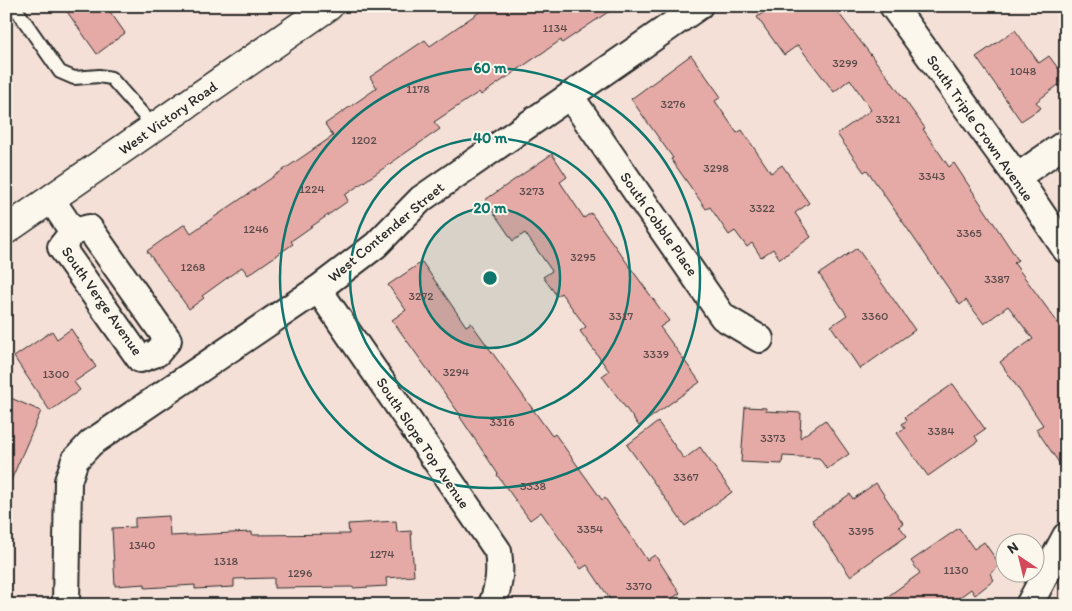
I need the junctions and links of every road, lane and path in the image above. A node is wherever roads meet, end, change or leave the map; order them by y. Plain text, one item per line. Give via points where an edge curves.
1 (14, 6) edge
2 (329, 6) edge
3 (699, 6) edge
4 (894, 6) edge
5 (570, 96) junction
6 (155, 128) junction
7 (1066, 143) edge
8 (1017, 177) junction
9 (51, 199) junction
10 (6, 230) edge
11 (1066, 250) edge
12 (318, 289) junction
13 (760, 338) dead end
14 (178, 384) junction
15 (1066, 536) edge
16 (66, 605) edge
17 (492, 605) edge
18 (1029, 605) edge

1 - 6 lane via 60,72 74,78 111,78
2 - 6 main road, West Victory Road
3 - 5 street, West Contender Street
4 - 8 street, South Triple Crown Avenue
5 - 12 street, West Contender Street via 421,199 376,245
5 - 13 street, South Cobble Place via 723,316
6 - 9 main road, West Victory Road
7 - 8 street
8 - 11 street, South Triple Crown Avenue
9 - 10 main road, West Victory Road
9 - 14 street, South Verge Avenue via 73,232 61,247 140,359 157,353
12 - 14 street, West Contender Street
12 - 17 street, South Slope Top Avenue via 498,551 500,568
14 - 16 street, West Contender Street via 91,444 75,460 68,481
15 - 18 street

